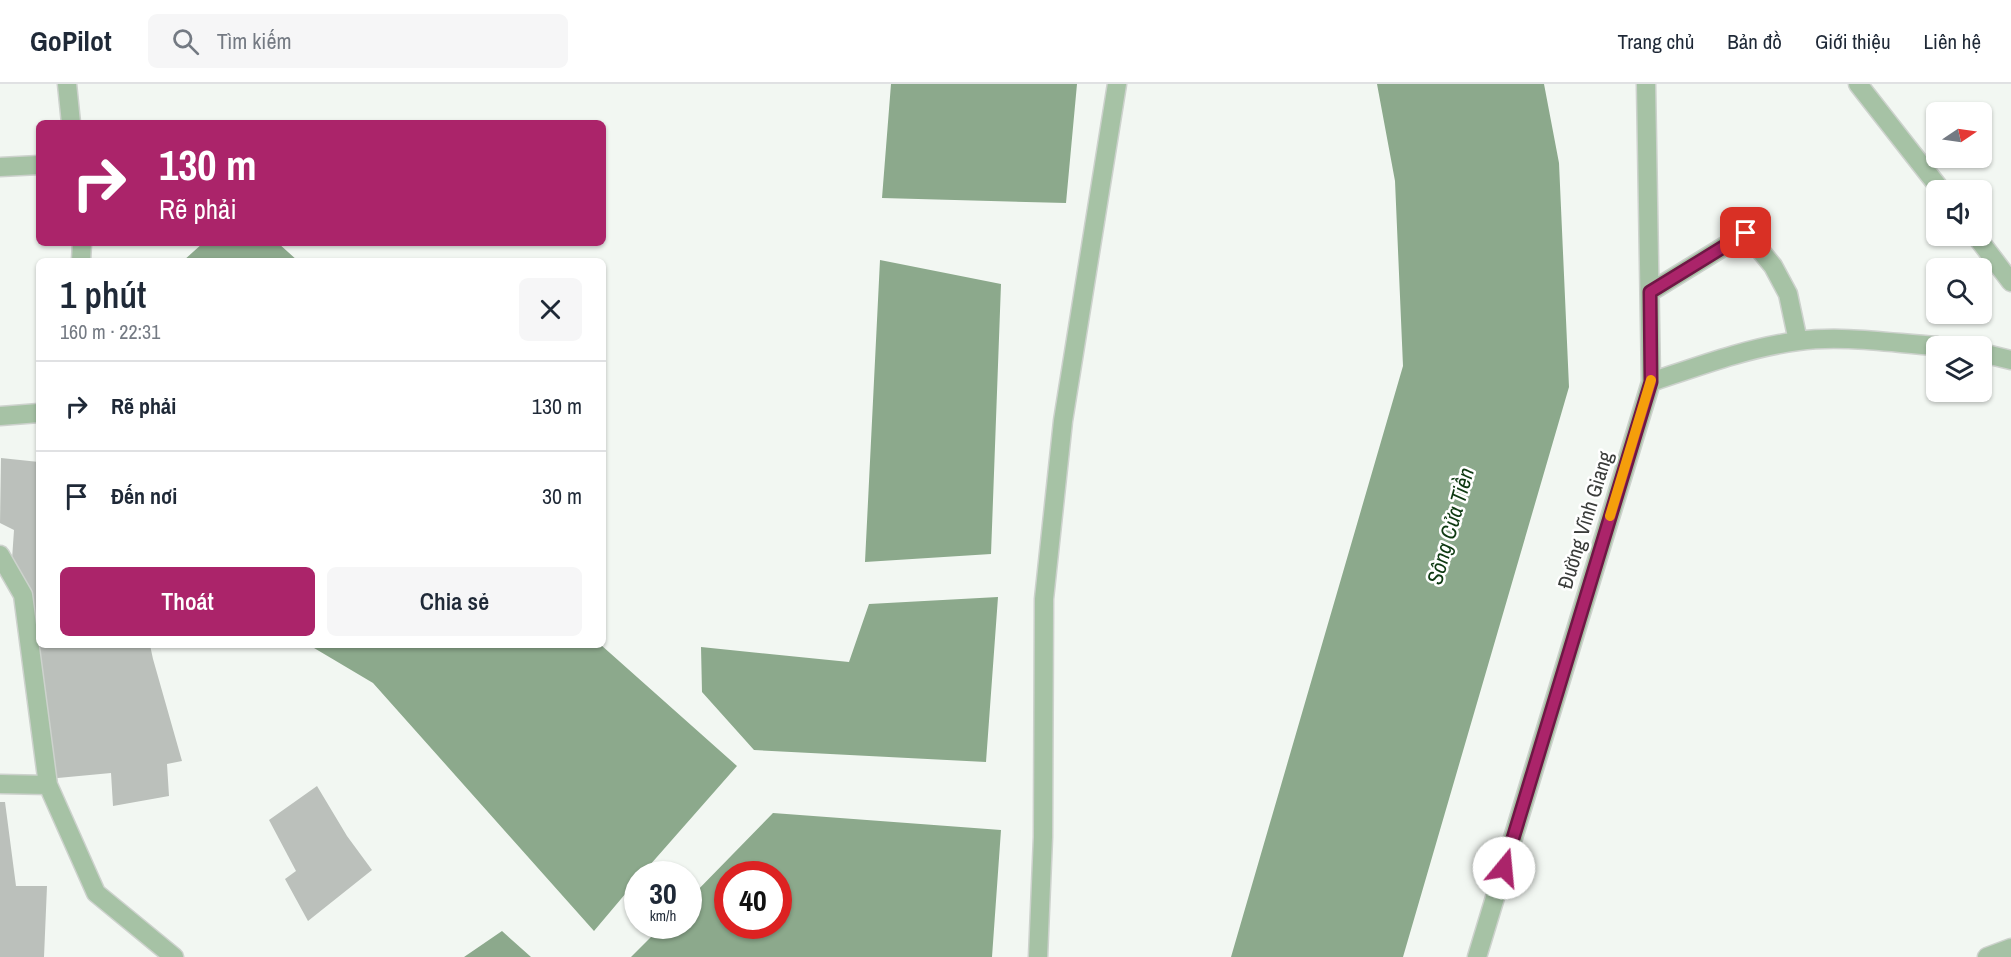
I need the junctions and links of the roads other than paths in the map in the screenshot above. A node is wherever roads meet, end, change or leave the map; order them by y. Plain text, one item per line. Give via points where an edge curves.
1 (67, 84) edge
2 (1117, 84) edge
3 (1646, 84) edge
4 (1858, 84) edge
5 (71, 120) edge
6 (36, 165) edge
7 (0, 167) edge
8 (1933, 180) edge
9 (1984, 246) edge
10 (2011, 282) edge
11 (1650, 292) junction
12 (1798, 341) junction
13 (1926, 345) edge
14 (1992, 355) edge
15 (2011, 360) edge
16 (1651, 382) junction
17 (36, 413) edge
18 (0, 416) edge
19 (0, 555) edge
20 (0, 784) edge
21 (48, 785) junction
22 (2011, 948) edge
23 (170, 956) edge
24 (1038, 957) edge
25 (1477, 957) edge
26 (1987, 957) edge

1 - 5 street
2 - 24 street via 1063,421 1044,598
3 - 11 street, Đường Vĩnh Giang
4 - 8 street
6 - 7 street
9 - 10 street
11 - 12 street via 1746,233 1788,294
11 - 16 street, Đường Vĩnh Giang
12 - 13 street via 1837,339
12 - 16 street via 1738,354
14 - 15 street
16 - 25 street, Đường Vĩnh Giang
17 - 18 street
19 - 21 street via 23,595
20 - 21 street
21 - 23 street via 96,893
22 - 26 street

